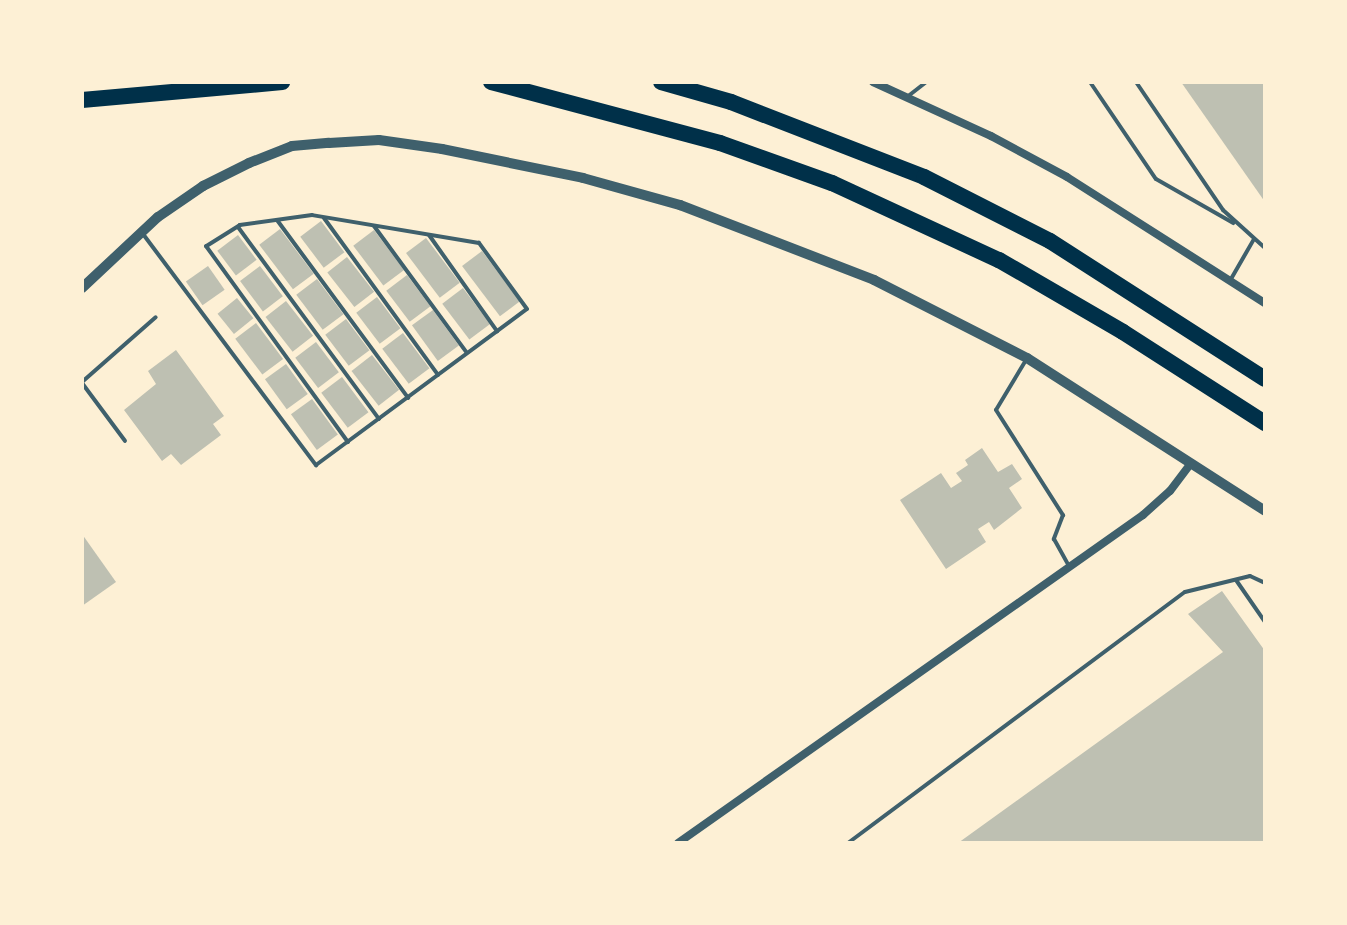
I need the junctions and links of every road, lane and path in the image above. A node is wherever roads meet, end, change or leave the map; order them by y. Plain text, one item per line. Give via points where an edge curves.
1 (282, 82) edge
2 (491, 82) edge
3 (661, 82) edge
4 (873, 82) edge
5 (926, 82) edge
6 (1090, 82) edge
7 (1136, 82) edge
8 (907, 97) junction
9 (82, 100) edge
10 (323, 217) junction
11 (277, 220) junction
12 (1235, 224) junction
13 (374, 225) junction
14 (238, 227) junction
15 (142, 232) junction
16 (429, 235) junction
17 (1254, 239) junction
18 (1265, 248) edge
19 (1230, 280) junction
20 (82, 288) edge
21 (1265, 303) edge
22 (156, 317) dead end
23 (497, 331) junction
24 (467, 353) junction
25 (1027, 358) junction
26 (438, 375) junction
27 (1265, 379) edge
28 (82, 382) edge
29 (408, 398) junction
30 (379, 419) junction
31 (1265, 423) edge
32 (125, 441) dead end
33 (348, 442) junction
34 (1191, 463) junction
35 (1265, 511) edge
36 (1070, 568) junction
37 (1236, 580) junction
38 (1265, 583) edge
39 (1265, 622) edge
40 (678, 843) edge
41 (848, 843) edge

1 - 9 highway
2 - 31 highway via 720,143 832,183 999,260
3 - 27 highway via 731,102 924,177 1050,241
4 - 8 street
5 - 8 lane
6 - 12 lane via 1156,179
7 - 12 lane
8 - 19 street via 1067,177
10 - 11 lane
10 - 13 lane
10 - 26 lane
11 - 14 lane
11 - 29 lane
12 - 17 lane
13 - 16 lane
13 - 24 lane
14 - 30 lane
14 - 33 lane via 206,246
15 - 20 street
15 - 25 street via 203,186 292,146 379,140 583,178 680,205 874,280
15 - 33 lane via 316,465
16 - 23 lane
16 - 23 lane via 479,243 527,309
17 - 18 lane
17 - 19 lane
19 - 21 street
22 - 28 lane
23 - 24 lane
24 - 26 lane
25 - 34 street
25 - 36 lane via 996,410 1063,515 1054,539
26 - 29 lane
28 - 32 lane
29 - 30 lane
30 - 33 lane
34 - 35 street
34 - 36 street via 1157,504
36 - 40 street
37 - 38 lane via 1250,576
37 - 39 lane
37 - 41 lane via 1185,592

